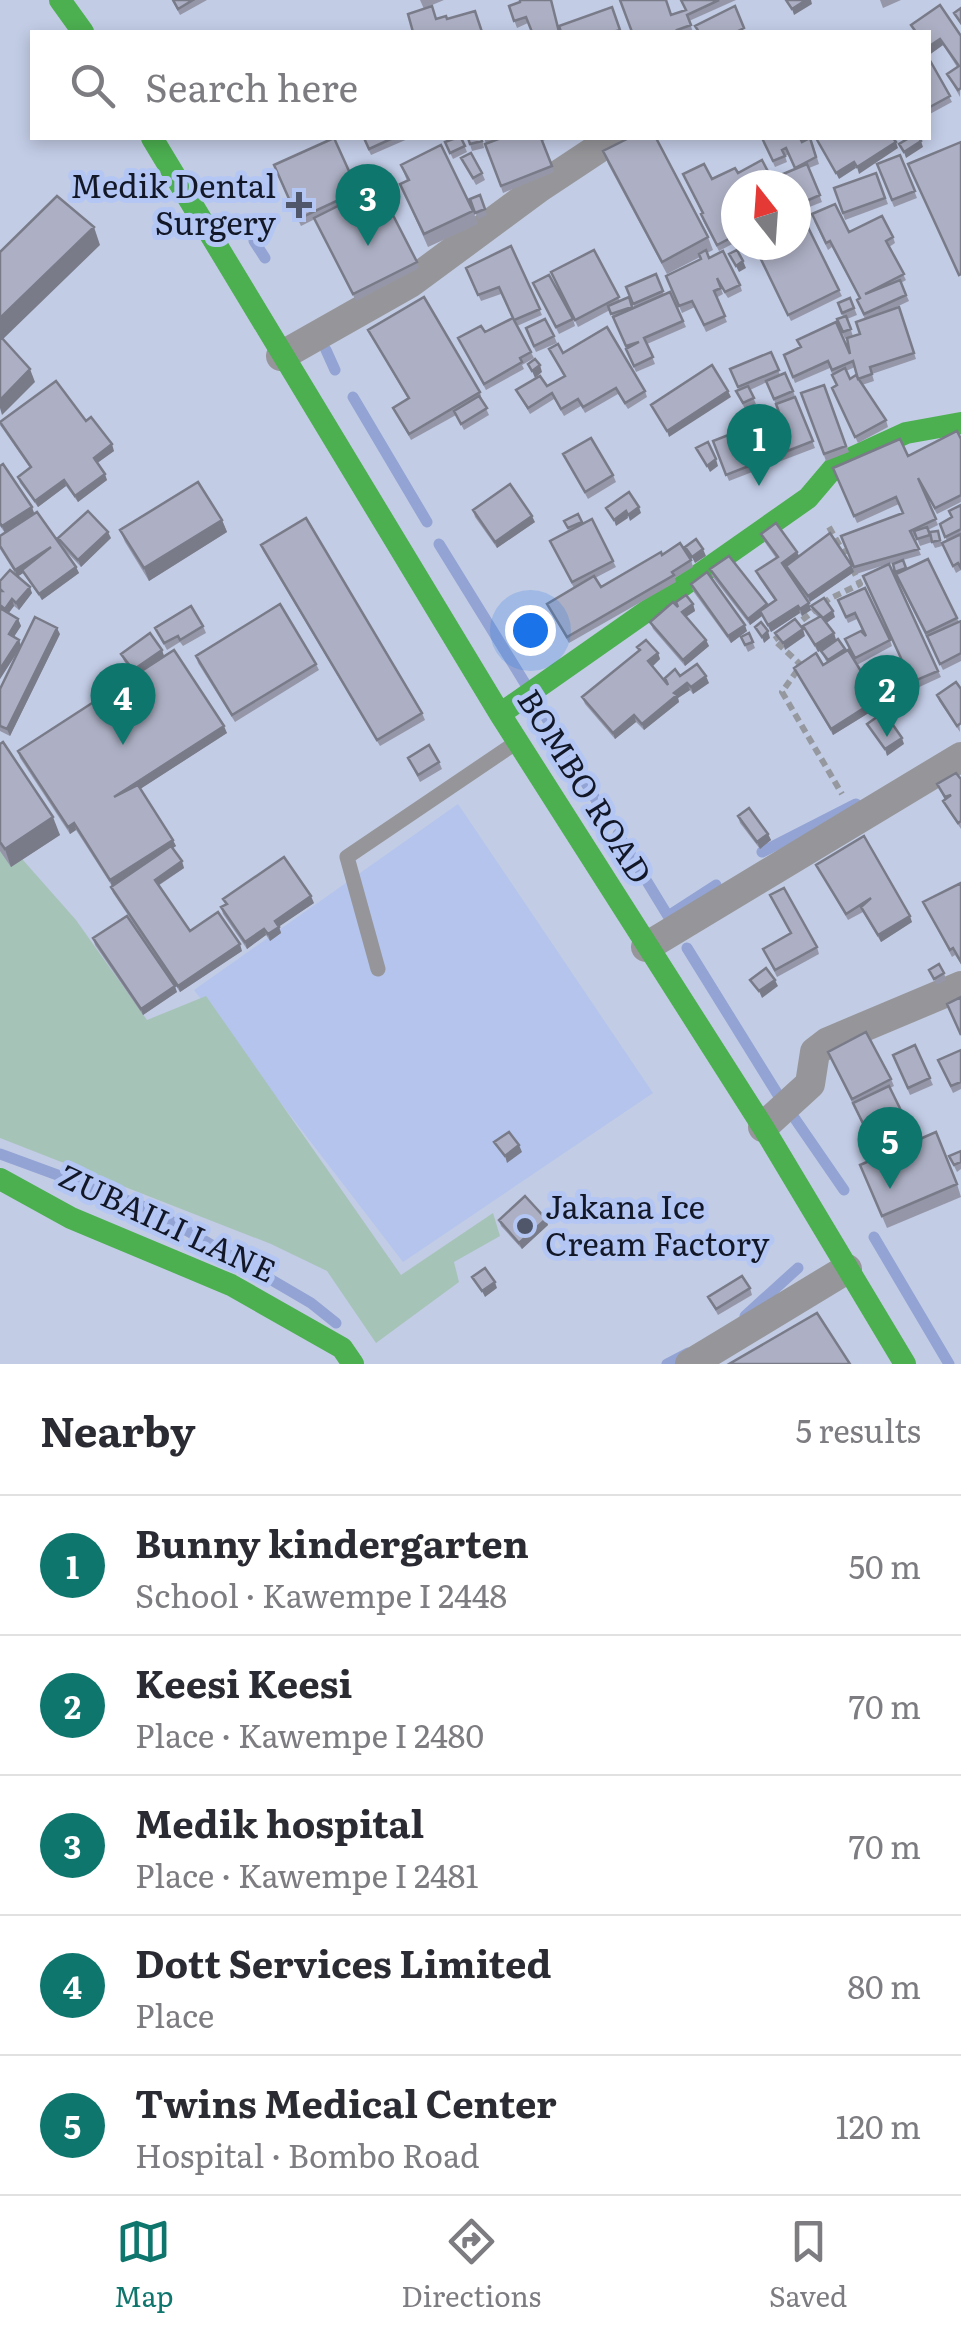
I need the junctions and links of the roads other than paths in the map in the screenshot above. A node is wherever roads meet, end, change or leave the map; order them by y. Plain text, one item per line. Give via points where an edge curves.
1 (60, 0) edge
2 (82, 30) edge
3 (153, 140) edge
4 (611, 140) edge
5 (280, 356) junction
6 (961, 423) edge
7 (500, 714) junction
8 (518, 742) junction
9 (961, 757) edge
10 (646, 947) junction
11 (378, 970) dead end
12 (961, 986) edge
13 (763, 1127) junction
14 (0, 1179) edge
15 (847, 1269) junction
16 (352, 1364) edge
17 (690, 1364) edge
18 (904, 1364) edge

1 - 2 main road
3 - 5 main road, BOMBO ROAD
4 - 5 street via 410,283
5 - 7 main road, BOMBO ROAD
6 - 7 main road via 906,433 836,465 808,498
7 - 8 main road, BOMBO ROAD
8 - 10 main road, BOMBO ROAD
8 - 11 lane via 348,857
9 - 10 street
10 - 13 main road, BOMBO ROAD
12 - 13 street via 828,1042 814,1052 810,1084
13 - 15 main road, BOMBO ROAD
14 - 16 main road, ZUBAILI LANE via 71,1218 231,1284 342,1348
15 - 17 street
15 - 18 main road, BOMBO ROAD

